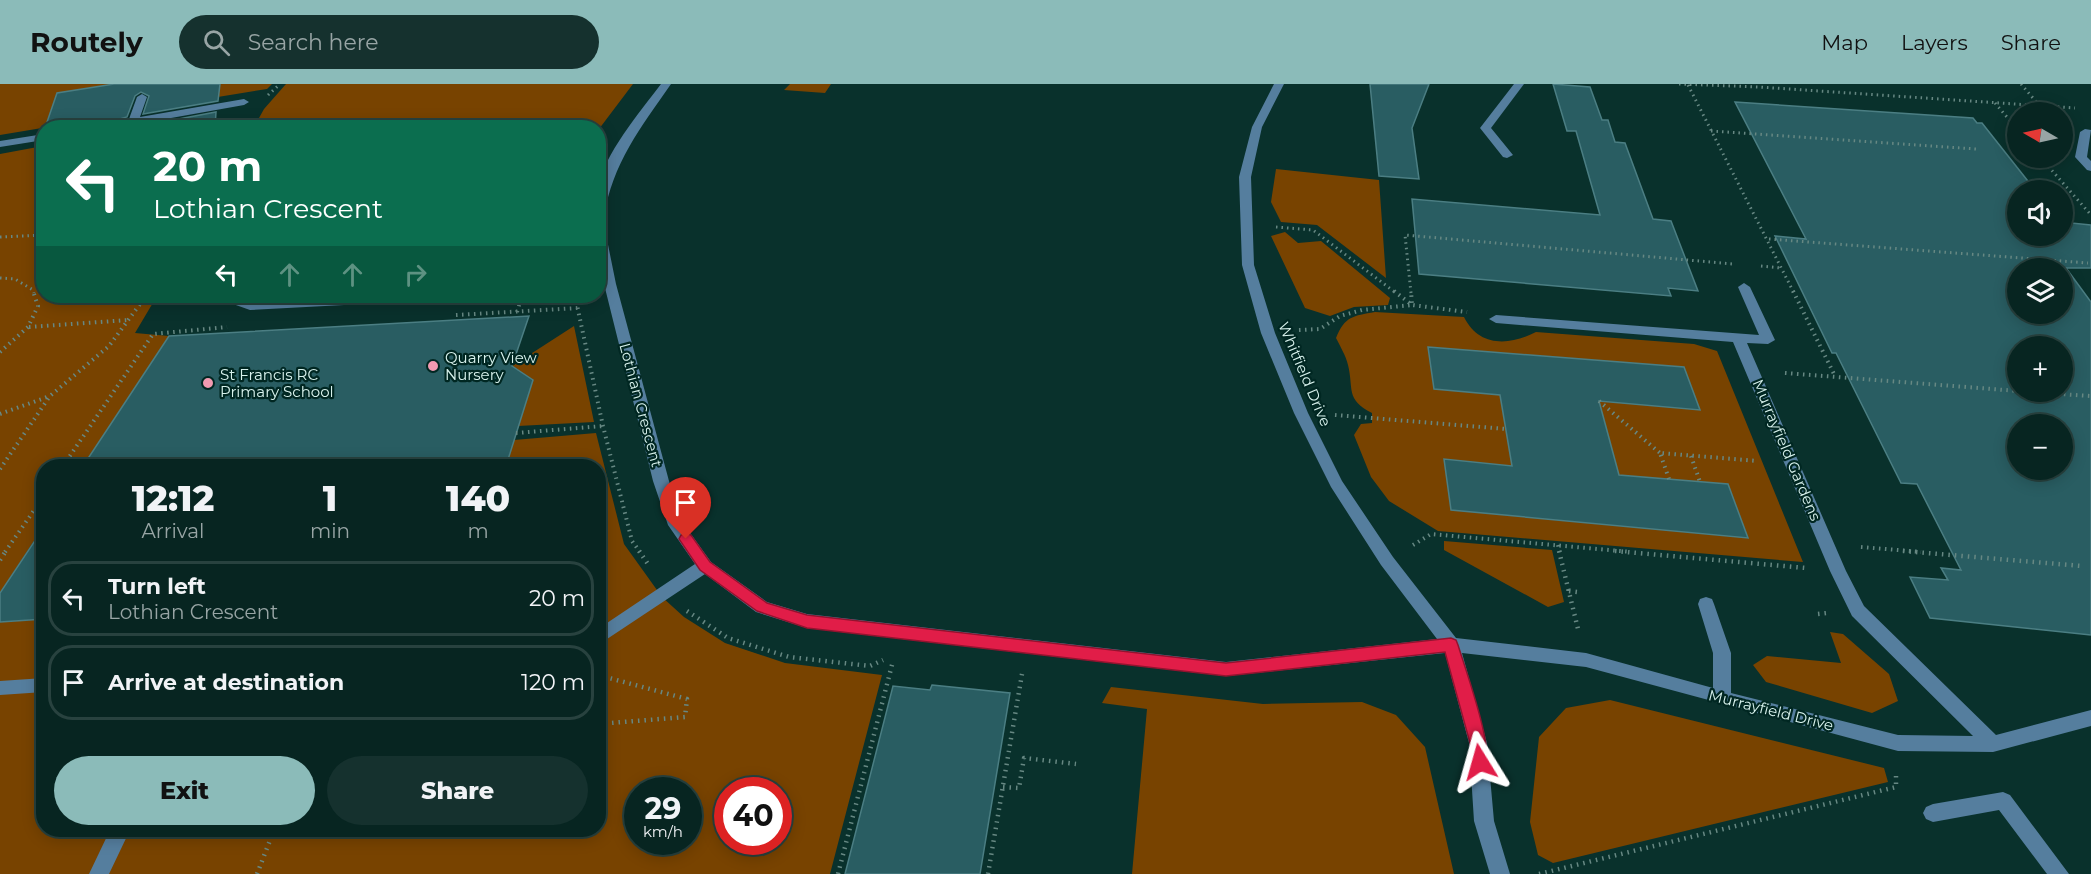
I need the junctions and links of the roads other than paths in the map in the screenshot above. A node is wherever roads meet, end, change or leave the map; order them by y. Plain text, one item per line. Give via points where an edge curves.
1 (666, 84) edge
2 (1279, 84) edge
3 (1519, 84) edge
4 (142, 97) dead end
5 (243, 102) dead end
6 (134, 120) joint
7 (2091, 133) edge
8 (36, 138) edge
9 (0, 144) edge
10 (1507, 156) dead end
11 (2091, 168) edge
12 (606, 177) edge
13 (606, 287) edge
14 (1744, 287) dead end
15 (243, 303) edge
16 (307, 303) edge
17 (1497, 319) road end
18 (1738, 338) junction
19 (705, 566) junction
20 (1706, 604) dead end
21 (606, 633) edge
22 (1451, 645) junction
23 (36, 686) edge
24 (0, 688) edge
25 (1722, 698) junction
26 (2091, 718) edge
27 (1993, 744) junction
28 (1933, 813) dead end
29 (117, 837) edge
30 (99, 874) edge
31 (1500, 874) edge
32 (2060, 874) edge

1 - 12 street via 620,148
2 - 22 street, Whitfield Drive via 1257,127 1245,177 1248,265 1268,333 1336,483 1387,561
3 - 10 street via 1485,128
4 - 6 street
5 - 6 street
7 - 11 street via 2085,132 2081,157
8 - 9 street
13 - 19 street, Lothian Crescent via 676,525
14 - 18 street via 1768,340
15 - 16 street
17 - 18 street
18 - 27 street, Murrayfield Gardens via 1858,610
19 - 21 street
19 - 22 street, Lothian Crescent via 762,607 807,621 1226,669
20 - 25 street via 1722,653
22 - 25 street, Murrayfield Drive via 1586,660
22 - 31 street via 1478,743 1484,821
23 - 24 street
25 - 27 street, Murrayfield Drive via 1898,742
26 - 27 street, Murrayfield Drive
28 - 32 street via 2004,801
29 - 30 street

